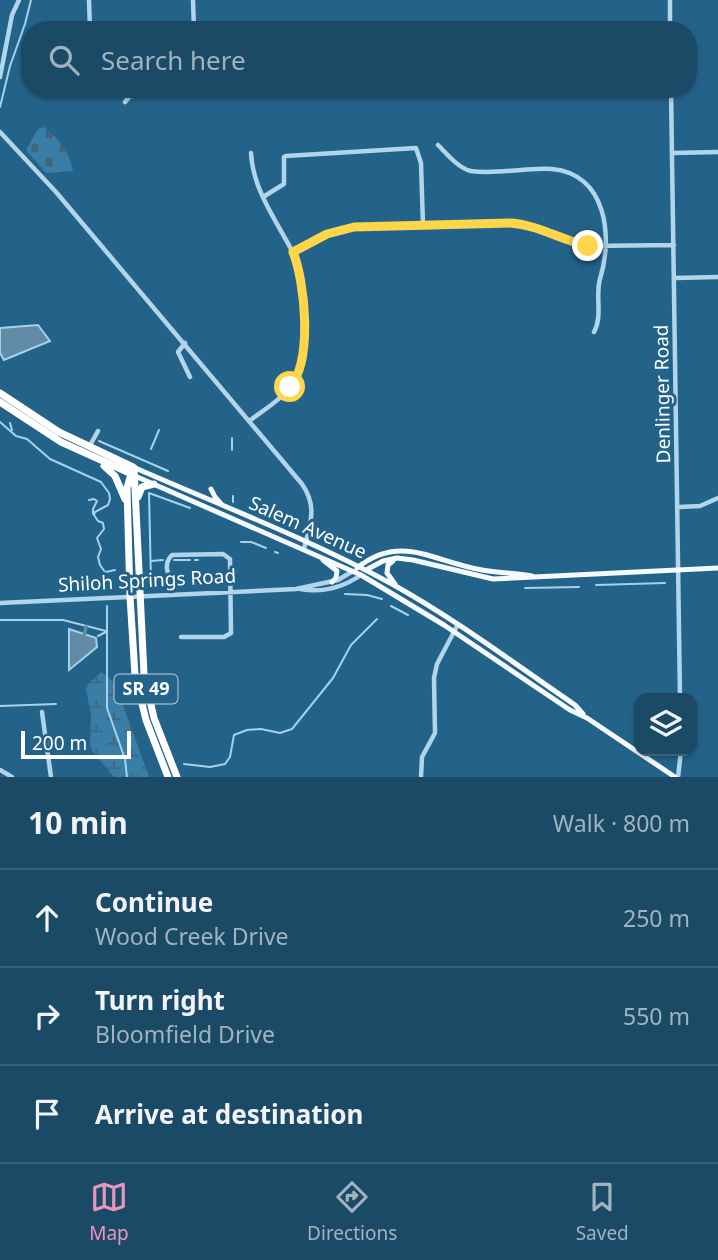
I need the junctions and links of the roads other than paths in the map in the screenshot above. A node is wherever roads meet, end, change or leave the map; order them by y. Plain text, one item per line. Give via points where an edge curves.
1 (19, 0) edge
2 (89, 0) edge
3 (193, 0) edge
4 (670, 0) edge
5 (90, 21) edge
6 (194, 21) edge
7 (670, 21) edge
8 (0, 77) edge
9 (128, 98) edge
10 (671, 98) edge
11 (125, 102) dead end
12 (0, 131) edge
13 (438, 145) dead end
14 (718, 152) edge
15 (251, 153) dead end
16 (673, 153) junction
17 (263, 197) junction
18 (423, 225) junction
19 (674, 245) junction
20 (606, 247) junction
21 (293, 252) junction
22 (718, 277) edge
23 (675, 278) junction
24 (594, 332) dead end
25 (185, 343) junction
26 (190, 377) dead end
27 (0, 398) edge
28 (250, 421) junction
29 (98, 431) dead end
30 (86, 450) junction
31 (133, 472) junction
32 (154, 484) junction
33 (211, 489) dead end
34 (718, 498) edge
35 (225, 507) junction
36 (679, 507) junction
37 (132, 509) junction
38 (306, 541) junction
39 (304, 549) junction
40 (318, 555) junction
41 (397, 558) junction
42 (359, 567) junction
43 (718, 568) edge
44 (679, 570) junction
45 (353, 571) junction
46 (363, 573) junction
47 (535, 576) junction
48 (332, 582) junction
49 (185, 583) dead end
50 (296, 589) junction
51 (402, 591) junction
52 (231, 592) junction
53 (134, 596) junction
54 (0, 603) edge
55 (455, 628) junction
56 (181, 637) dead end
57 (531, 684) junction
58 (680, 693) edge
59 (572, 704) junction
60 (42, 712) dead end
61 (587, 718) junction
62 (680, 756) edge
63 (0, 770) edge
64 (12, 777) edge
65 (51, 777) edge
66 (168, 777) edge
67 (177, 777) edge
68 (421, 777) edge
69 (676, 777) edge

1 - 8 street
2 - 5 street
3 - 6 street
4 - 7 street
9 - 11 street
10 - 16 street, Denlinger Road
12 - 25 street
13 - 20 street via 472,171 547,169 575,176 599,200
14 - 16 street
15 - 17 street
16 - 19 street, Denlinger Road
17 - 18 street via 284,184 286,156 416,149 421,163
17 - 21 street
18 - 20 street via 521,224 577,244
18 - 21 street via 344,229
19 - 20 street
19 - 23 street, Denlinger Road
20 - 24 street
21 - 28 street via 303,288 301,366 290,387
22 - 23 street
23 - 36 street, Denlinger Road
25 - 26 street via 178,352
25 - 28 street
27 - 30 highway, Salem Avenue / SR 49
27 - 30 highway, Salem Avenue / SR 49 via 43,431
28 - 38 street via 310,498 313,514
29 - 30 street
30 - 31 highway, Salem Avenue / SR 49
30 - 37 highway, SR 49 via 115,476
31 - 32 main road, Salem Avenue
31 - 35 main road, Salem Avenue
31 - 37 highway, SR 49
32 - 37 highway via 142,487
32 - 39 main road, Salem Avenue
33 - 35 main road
34 - 36 street via 700,506
35 - 38 main road, Salem Avenue
36 - 44 street, Denlinger Road
37 - 53 highway, SR 49
38 - 39 street
38 - 42 main road, Salem Avenue
39 - 40 main road, Salem Avenue
40 - 45 main road, Salem Avenue
40 - 48 main road via 337,571
41 - 46 main road, Shiloh Springs Road
41 - 47 main road, Shiloh Springs Road via 493,579
41 - 51 main road via 390,562 387,573
42 - 45 main road, Shiloh Springs Road
42 - 46 main road, Salem Avenue
42 - 47 main road, Shiloh Springs Road via 378,554 399,550 481,570
43 - 44 main road, Shiloh Springs Road
44 - 47 main road, Shiloh Springs Road
44 - 58 street, Denlinger Road
45 - 46 main road, Salem Avenue
45 - 48 street, Shiloh Springs Road
46 - 50 street, Shiloh Springs Road via 328,590
46 - 51 main road, Salem Avenue
46 - 55 main road, Salem Avenue
48 - 50 street, Shiloh Springs Road
49 - 52 street via 169,577 170,556 223,554 231,560
50 - 52 street, Shiloh Springs Road
51 - 55 main road, Salem Avenue
52 - 53 street, Shiloh Springs Road
52 - 56 street via 230,635
53 - 54 street, Shiloh Springs Road
53 - 66 highway, SR 49 via 132,651 138,690
53 - 67 highway, SR 49 via 146,688
55 - 57 main road, Salem Avenue
55 - 59 main road, Salem Avenue
55 - 68 street via 435,671 435,733 422,757
57 - 59 main road
57 - 61 main road, Salem Avenue
59 - 61 main road, Salem Avenue
60 - 65 street
61 - 69 main road, Salem Avenue
62 - 69 street
63 - 64 street

